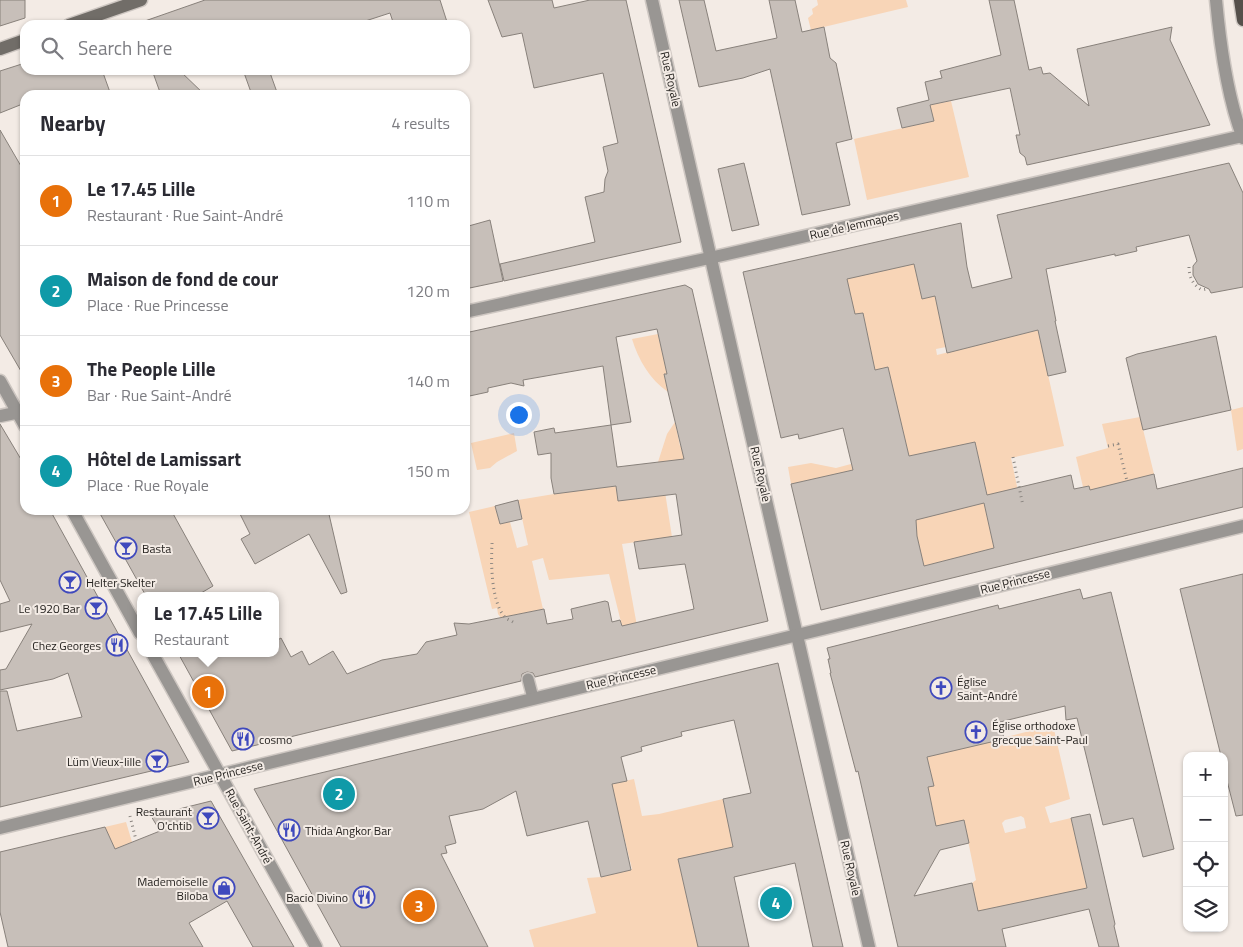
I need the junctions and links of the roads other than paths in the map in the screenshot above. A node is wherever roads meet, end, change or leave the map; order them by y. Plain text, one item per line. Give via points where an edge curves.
1 (141, 0) edge
2 (652, 0) edge
3 (1216, 0) edge
4 (1240, 0) edge
5 (83, 20) edge
6 (1243, 20) edge
7 (20, 42) edge
8 (0, 49) edge
9 (1242, 137) edge
10 (712, 258) junction
11 (470, 311) edge
12 (0, 381) edge
13 (20, 411) edge
14 (20, 412) edge
15 (0, 416) edge
16 (75, 515) edge
17 (1243, 526) edge
18 (137, 628) edge
19 (797, 636) junction
20 (154, 657) edge
21 (528, 679) dead end
22 (533, 698) junction
23 (220, 775) junction
24 (0, 828) edge
25 (316, 947) edge
26 (869, 947) edge

1 - 5 street
2 - 10 street, Rue Royale
3 - 9 street via 1223,55
4 - 6 main road
7 - 8 street
9 - 10 street, Rue de Jemmapes
10 - 11 street, Rue de Jemmapes
10 - 19 street, Rue Royale
12 - 13 street
14 - 15 street
16 - 18 street
17 - 19 street, Rue Princesse
19 - 22 street, Rue Princesse
19 - 26 street, Rue Royale
20 - 23 street, Rue Saint-André
21 - 22 lane
22 - 23 street, Rue Princesse
23 - 24 street, Rue Princesse
23 - 25 street, Rue Saint-André

